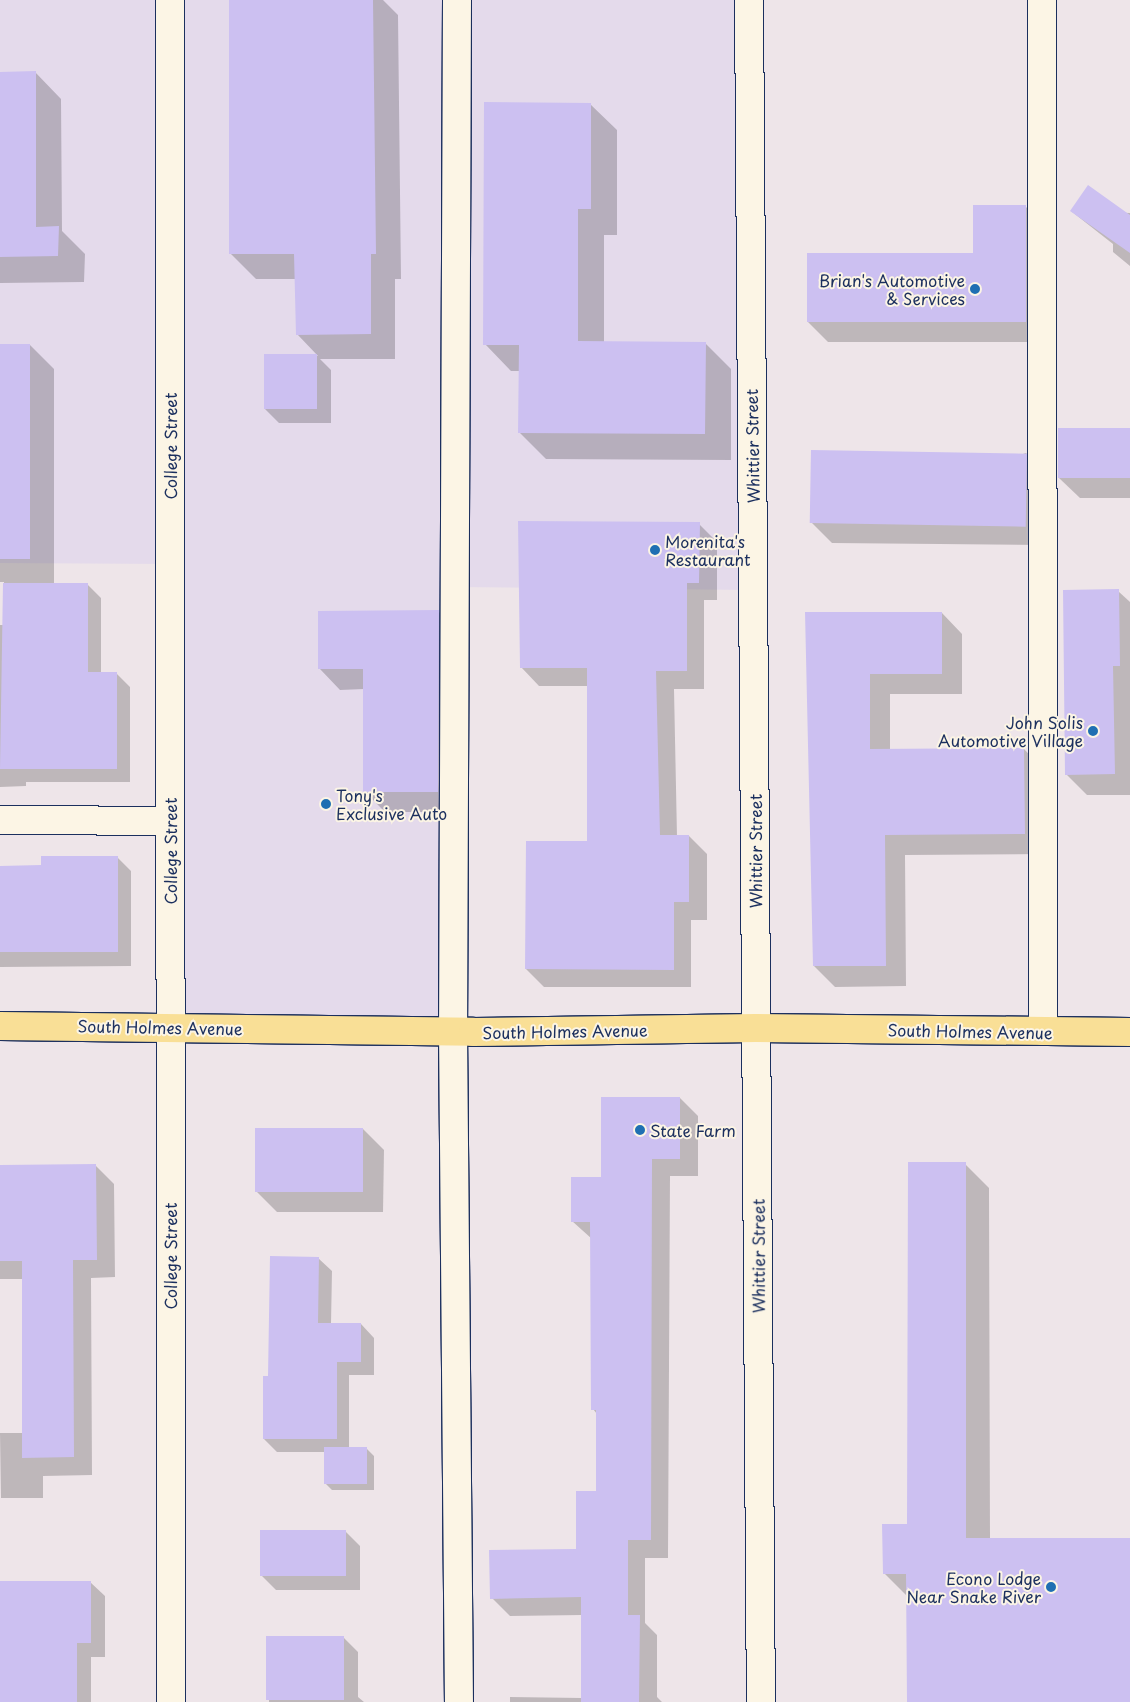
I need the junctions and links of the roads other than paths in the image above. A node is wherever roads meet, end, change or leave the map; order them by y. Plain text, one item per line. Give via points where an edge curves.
1 (170, 0) edge
2 (456, 0) edge
3 (749, 0) edge
4 (1042, 0) edge
5 (0, 820) edge
6 (170, 821) junction
7 (0, 1026) edge
8 (170, 1027) junction
9 (756, 1028) junction
10 (453, 1031) junction
11 (1043, 1031) junction
12 (1130, 1032) edge
13 (171, 1702) edge
14 (459, 1702) edge
15 (761, 1702) edge

1 - 6 street, College Street
2 - 10 street
3 - 9 street, Whittier Street
4 - 11 street
5 - 6 street
6 - 8 street, College Street
7 - 8 main road, South Holmes Avenue
8 - 10 main road, South Holmes Avenue
8 - 13 street, College Street
9 - 10 main road, South Holmes Avenue
9 - 11 main road, South Holmes Avenue
9 - 15 street, Whittier Street
10 - 14 street
11 - 12 main road, South Holmes Avenue

